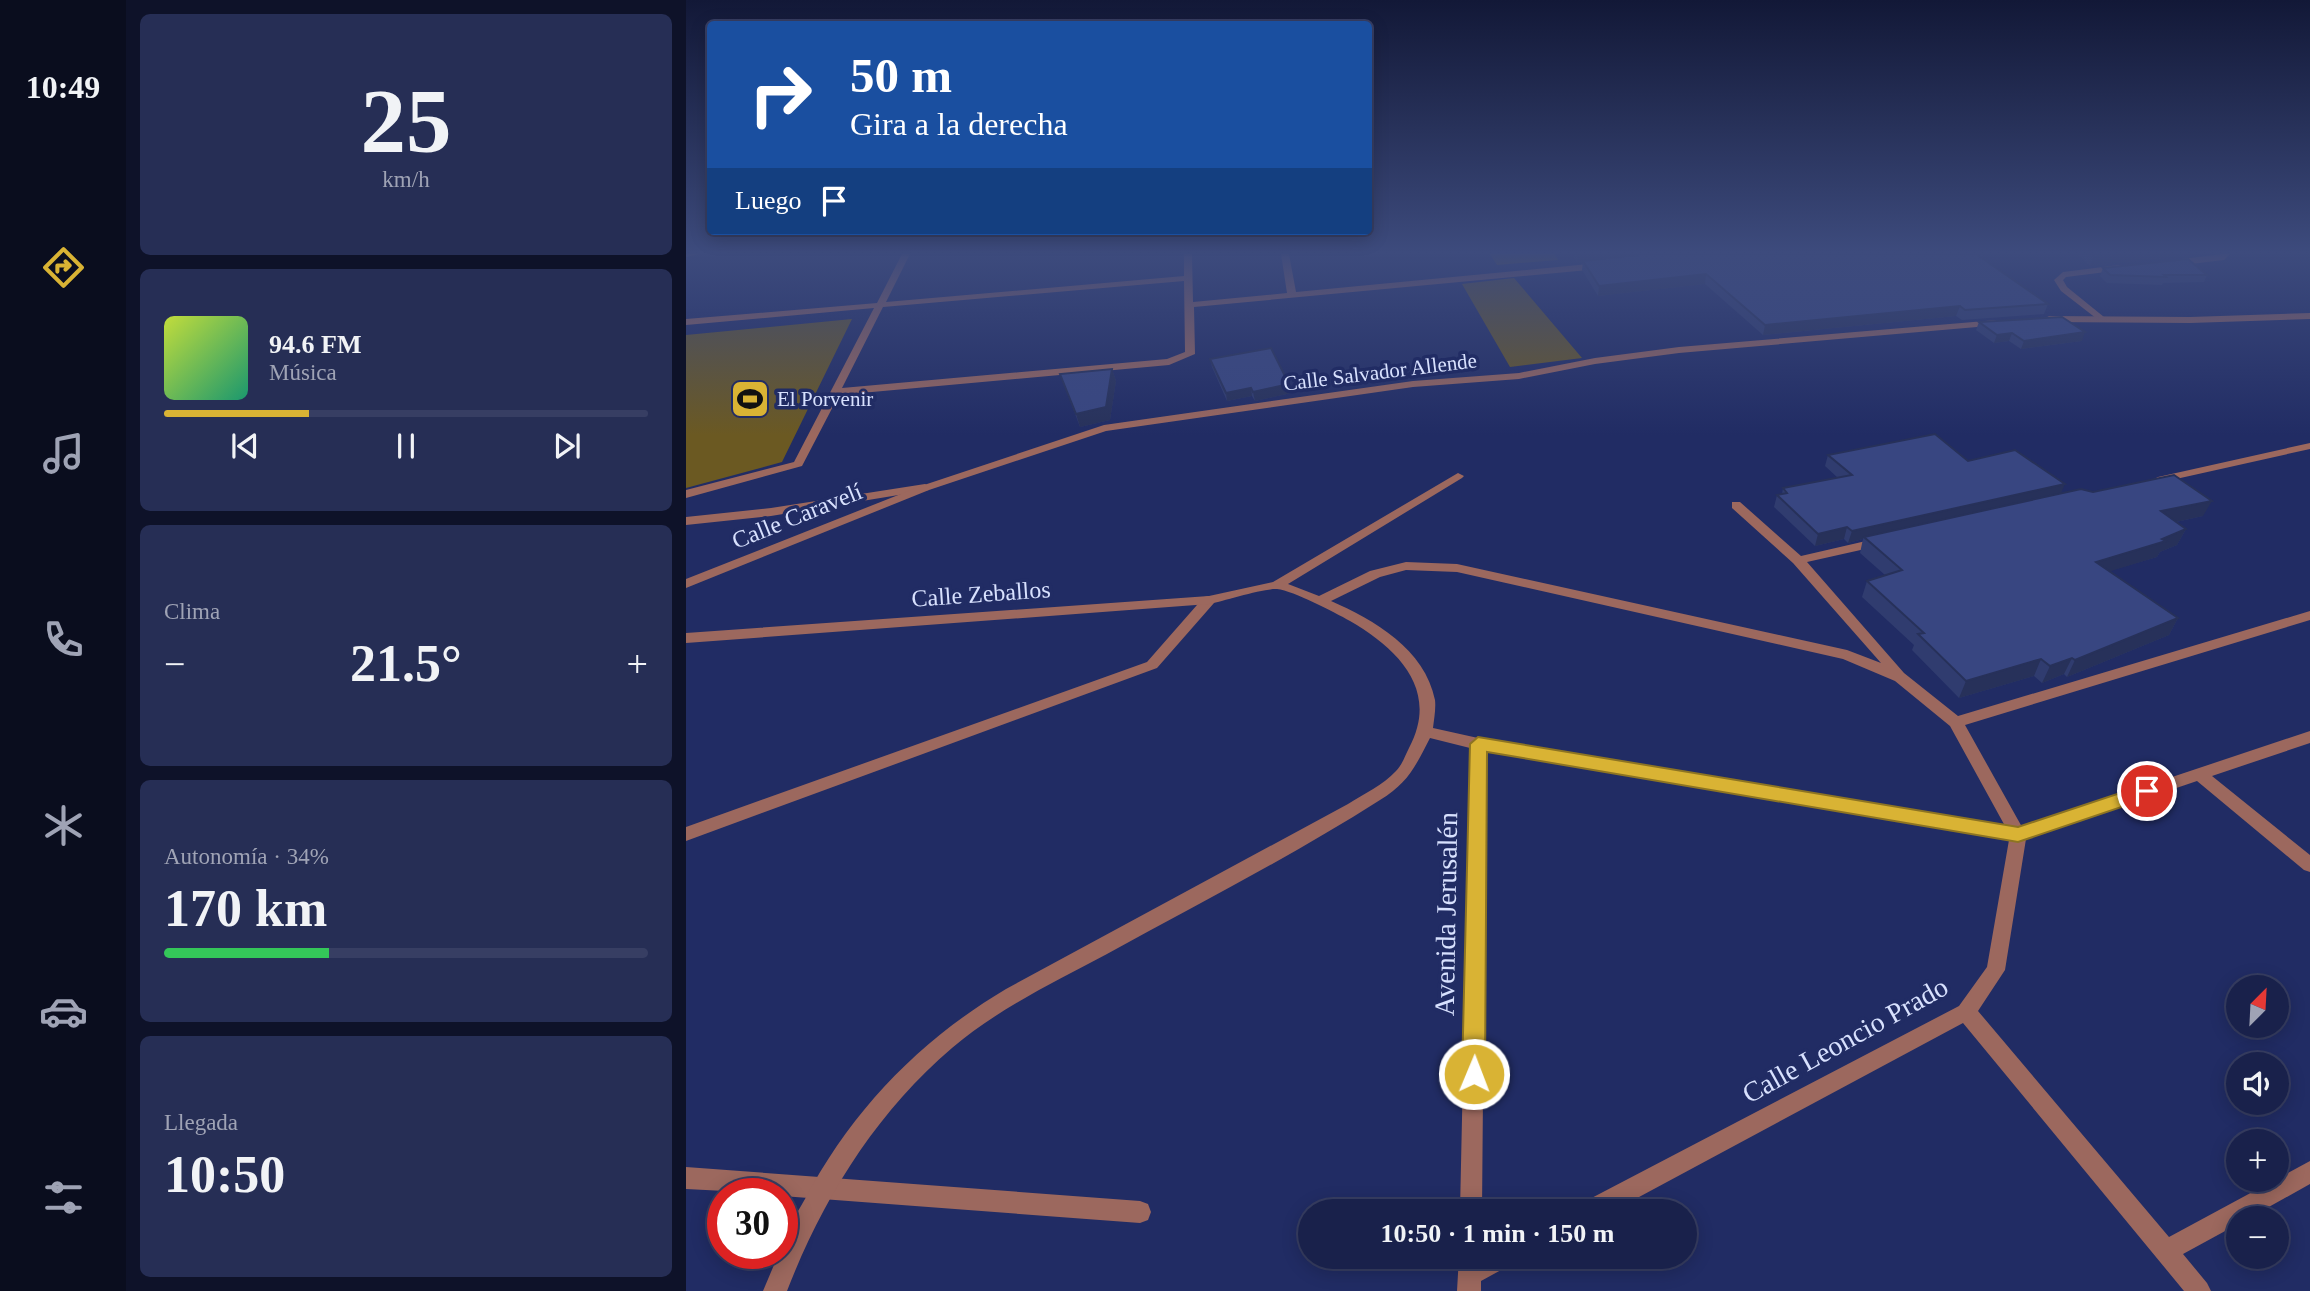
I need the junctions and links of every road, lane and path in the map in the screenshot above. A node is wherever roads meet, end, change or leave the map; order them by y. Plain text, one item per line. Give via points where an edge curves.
1 (774, 314) edge
2 (875, 314) edge
3 (1189, 314) edge
4 (2095, 314) edge
5 (2310, 316) edge
6 (2101, 319) junction
7 (2042, 320) edge
8 (686, 322) edge
9 (2015, 322) edge
10 (834, 392) junction
11 (2310, 446) edge
12 (1458, 476) dead end
13 (2148, 482) edge
14 (925, 488) junction
15 (686, 494) edge
16 (1736, 505) dead end
17 (686, 522) edge
18 (1892, 539) edge
19 (1798, 560) junction
20 (686, 584) edge
21 (1277, 585) junction
22 (1323, 599) junction
23 (1209, 600) junction
24 (2310, 615) edge
25 (686, 638) edge
26 (1900, 677) junction
27 (1956, 722) junction
28 (1427, 733) junction
29 (2310, 737) edge
30 (1478, 744) junction
31 (2199, 774) junction
32 (686, 834) edge
33 (2018, 835) junction
34 (2310, 865) edge
35 (1966, 1012) junction
36 (2310, 1172) edge
37 (686, 1178) edge
38 (821, 1188) junction
39 (1471, 1199) edge
40 (1613, 1199) edge
41 (1140, 1212) dead end
42 (2168, 1251) junction
43 (775, 1291) edge
44 (2199, 1291) edge

1 - 8 street
2 - 10 street
3 - 10 street via 1189,354 1170,362
4 - 6 street
5 - 6 street
6 - 7 street
9 - 14 street, Calle Salvador Allende via 1679,350 1520,376 1413,384 1104,428
10 - 15 street via 797,464
11 - 13 street
12 - 21 street
14 - 17 street
14 - 20 street, Calle Caravelí
16 - 19 street
18 - 19 street
19 - 26 street
21 - 22 street
21 - 23 street, Calle Zeballos
22 - 26 street via 1375,573 1406,566 1457,568 1847,654
22 - 28 street via 1395,645 1417,667 1430,699
23 - 25 street, Calle Zeballos
23 - 32 street via 1152,666
24 - 27 street
26 - 27 street
27 - 33 street
28 - 30 street
28 - 38 street via 1404,772 1354,809 993,1005 927,1056 863,1126
29 - 31 street
30 - 33 street
30 - 39 street, Avenida Jerusalén
31 - 33 street
31 - 34 street
33 - 35 street, Calle Leoncio Prado via 1996,970
35 - 40 street, Calle Leoncio Prado
35 - 42 street
36 - 42 street
37 - 38 street
38 - 41 street
38 - 43 street
42 - 44 street

